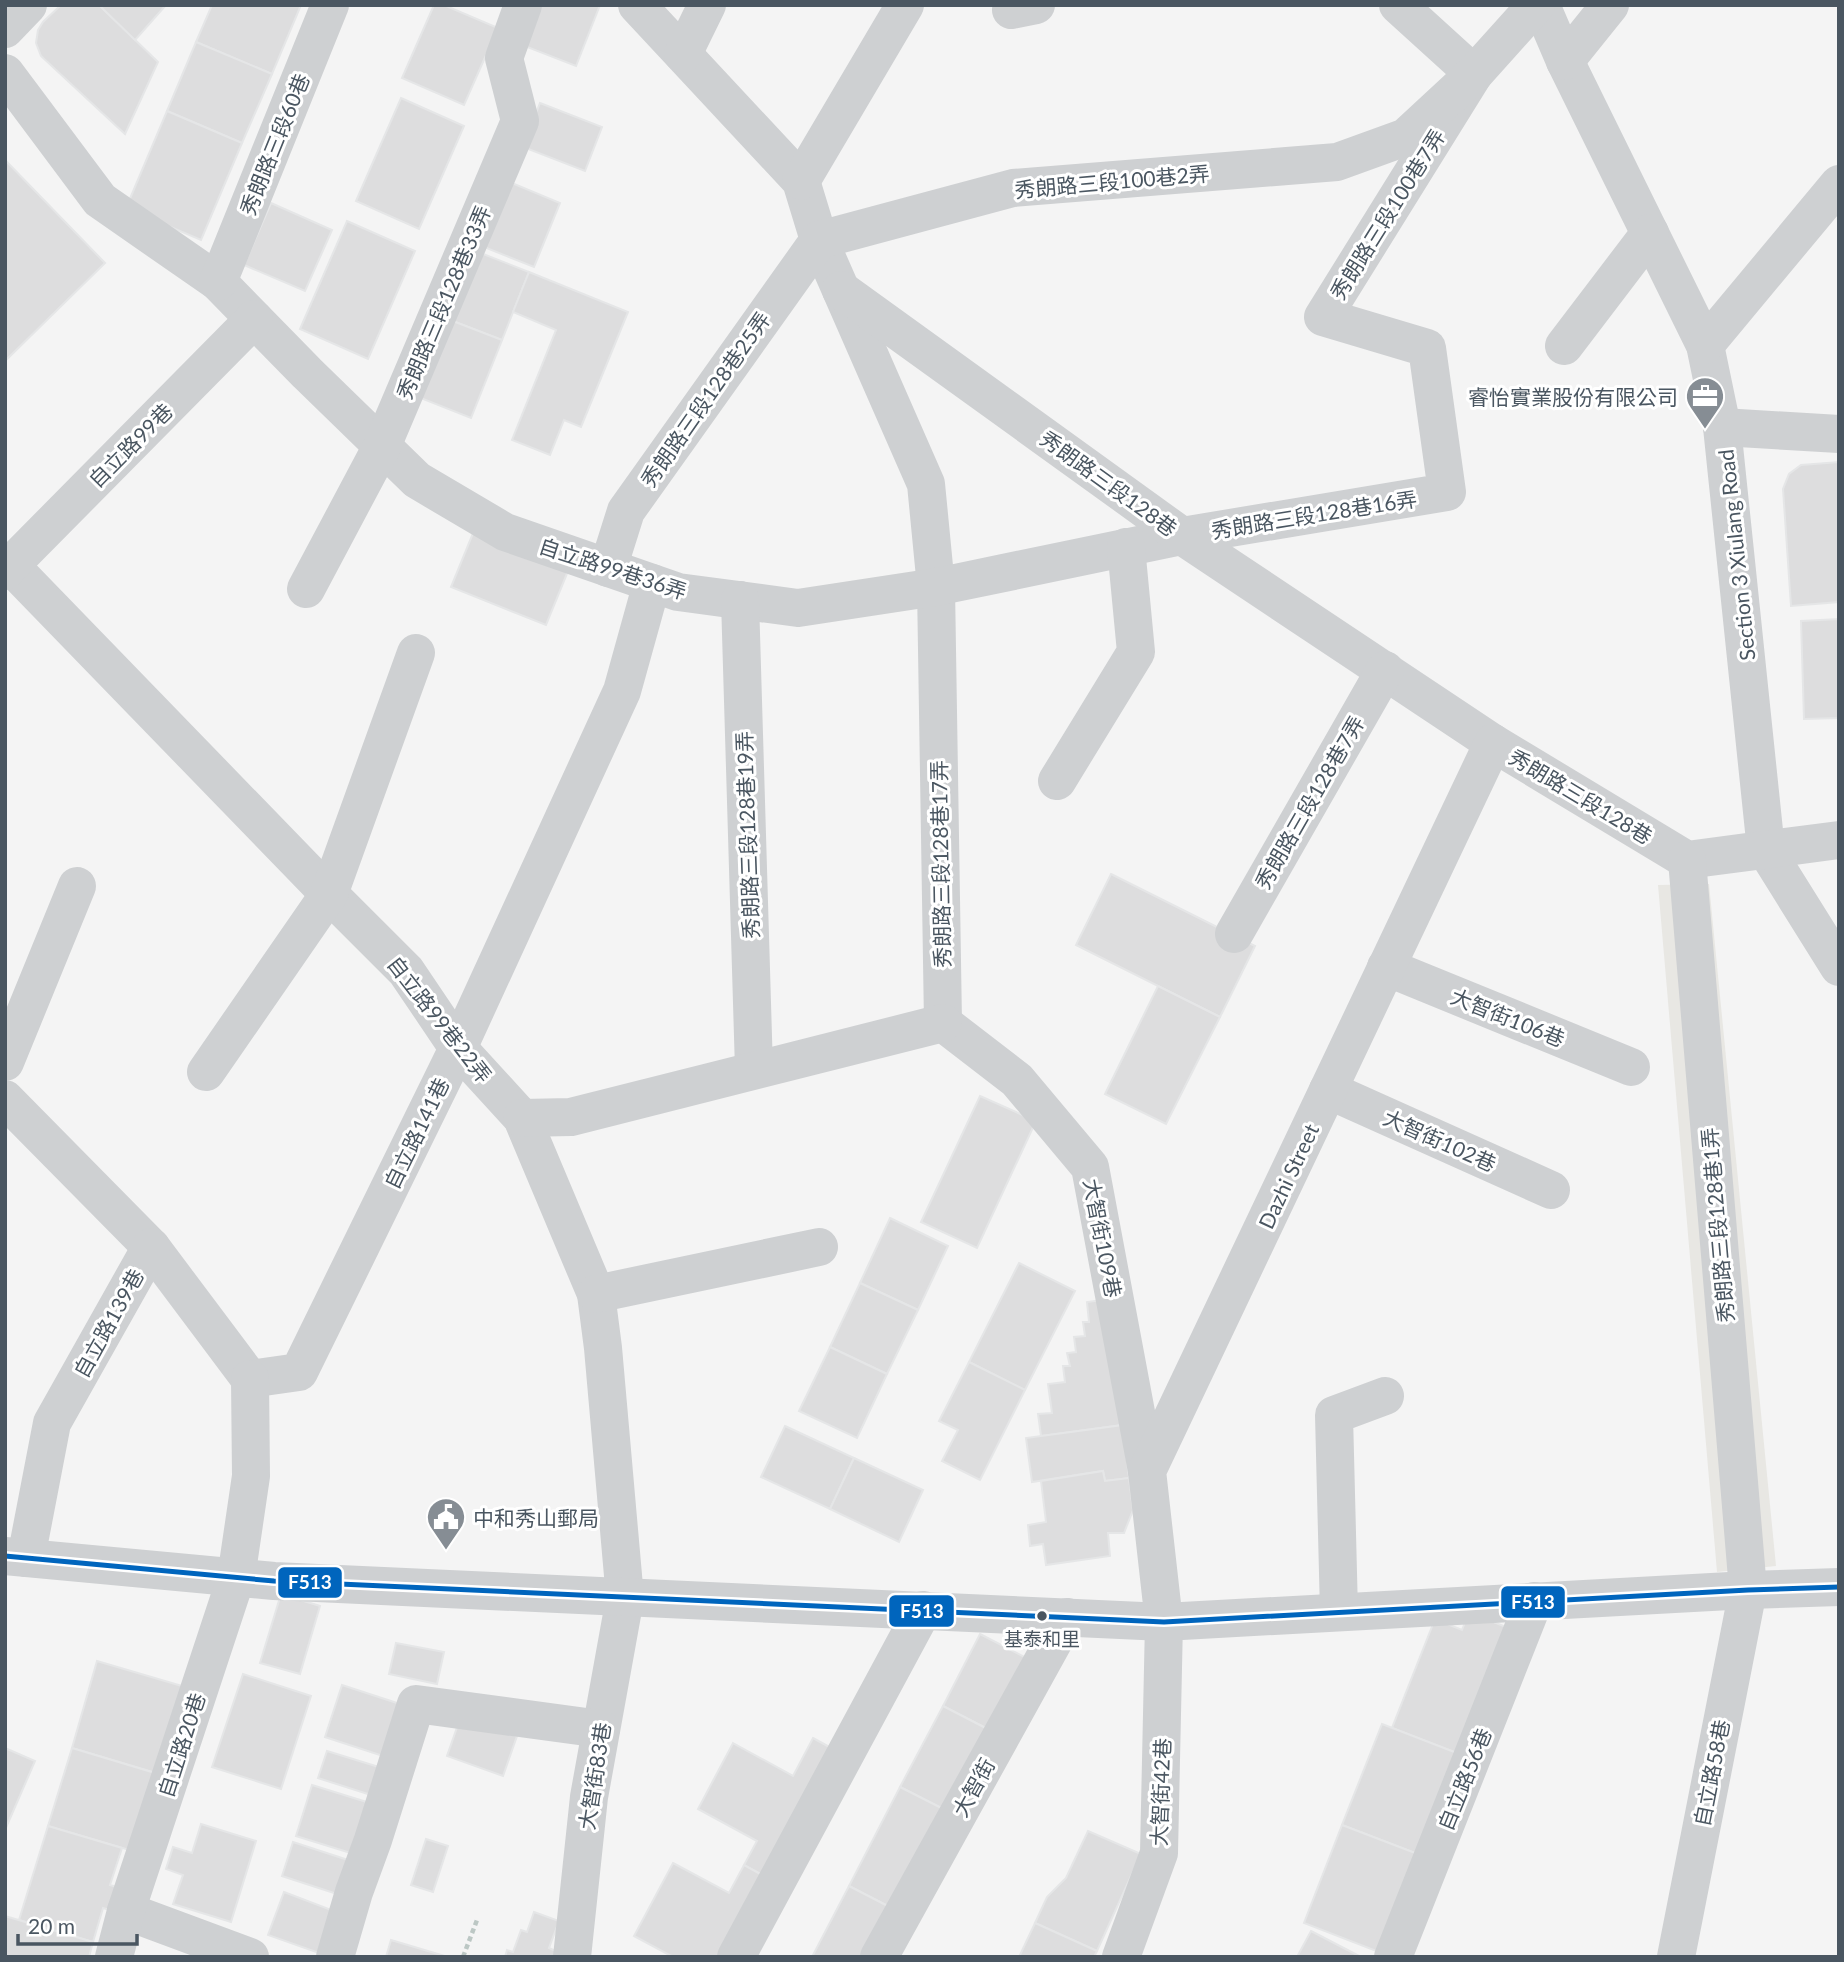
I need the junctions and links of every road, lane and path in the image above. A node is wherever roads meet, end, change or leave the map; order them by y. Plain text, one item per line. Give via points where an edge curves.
1 (28, 5) edge
2 (330, 5) edge
3 (523, 5) edge
4 (637, 5) edge
5 (707, 5) edge
6 (905, 5) edge
7 (1398, 5) edge
8 (1539, 5) edge
9 (1610, 5) edge
10 (5, 29) edge
11 (682, 54) junction
12 (1565, 61) junction
13 (5, 73) edge
14 (1474, 74) junction
15 (801, 181) junction
16 (1839, 184) edge
17 (1650, 233) junction
18 (819, 240) junction
19 (218, 282) junction
20 (841, 290) junction
21 (254, 319) junction
22 (1705, 345) junction
23 (1564, 346) dead end
24 (1723, 427) junction
25 (1839, 434) edge
26 (382, 446) junction
27 (1447, 492) joint
28 (1182, 536) junction
29 (1126, 547) junction
30 (8, 568) edge
31 (608, 568) junction
32 (652, 583) junction
33 (936, 587) junction
34 (306, 589) dead end
35 (740, 600) junction
36 (416, 653) dead end
37 (1385, 670) junction
38 (1493, 743) junction
39 (1057, 781) dead end
40 (1839, 840) edge
41 (1766, 850) junction
42 (1687, 860) junction
43 (77, 886) dead end
44 (329, 894) junction
45 (1234, 934) dead end
46 (1386, 967) junction
47 (1839, 967) edge
48 (943, 1023) junction
49 (458, 1048) junction
50 (5, 1062) edge
51 (1631, 1067) dead end
52 (754, 1070) junction
53 (206, 1072) dead end
54 (1328, 1090) junction
55 (5, 1099) edge
56 (522, 1118) junction
57 (1551, 1189) dead end
58 (151, 1247) junction
59 (819, 1247) dead end
60 (596, 1294) junction
61 (250, 1379) junction
62 (1385, 1395) dead end
63 (1147, 1471) junction
64 (16, 1557) edge
65 (236, 1578) junction
66 (1839, 1587) edge
67 (1748, 1590) junction
68 (625, 1598) junction
69 (1534, 1601) junction
70 (923, 1610) junction
71 (1339, 1612) junction
72 (1067, 1617) junction
73 (1164, 1622) junction
74 (601, 1729) junction
75 (126, 1911) junction
76 (477, 1920) dead end
77 (114, 1957) edge
78 (250, 1957) edge
79 (335, 1957) edge
80 (463, 1957) edge
81 (572, 1957) edge
82 (736, 1957) edge
83 (879, 1957) edge
84 (1121, 1957) edge
85 (1393, 1957) edge
86 (1676, 1957) edge

1 - 10 street
2 - 19 street, 秀朗路三段60巷
3 - 26 street, 秀朗路三段128巷33弄 via 505,58 520,121
4 - 11 street
5 - 11 street
6 - 15 street
7 - 14 street
8 - 12 street, Section 3 Xiulang Road
8 - 14 street
9 - 12 street
11 - 15 street
12 - 17 street, Section 3 Xiulang Road
13 - 19 street, 自立路99巷36弄 via 100,200
14 - 18 street, 秀朗路三段100巷2弄 via 1406,136 1337,162 1013,188
14 - 27 street, 秀朗路三段100巷7弄 via 1323,317 1427,348
15 - 18 street
16 - 22 street
17 - 22 street, Section 3 Xiulang Road
17 - 23 street
18 - 20 street
18 - 31 street, 秀朗路三段128巷25弄 via 626,511
19 - 21 street, 自立路99巷36弄
20 - 28 street, 秀朗路三段128巷
20 - 33 street, 秀朗路三段128巷17弄 via 926,484
21 - 26 street, 自立路99巷36弄
21 - 30 street, 自立路99巷
22 - 24 street, Section 3 Xiulang Road
24 - 25 street
24 - 41 street, Section 3 Xiulang Road
26 - 31 street, 自立路99巷36弄 via 417,480 505,532
26 - 34 street, 秀朗路三段128巷33弄
27 - 28 street, 秀朗路三段128巷16弄
28 - 29 street, 自立路99巷36弄
28 - 37 street, 秀朗路三段128巷
29 - 33 street, 自立路99巷36弄
29 - 39 street via 1136,652
30 - 44 street, 自立路99巷22弄
31 - 32 street, 自立路99巷36弄
32 - 35 street, 自立路99巷36弄 via 678,592
32 - 49 street, 自立路141巷 via 622,691
33 - 35 street, 自立路99巷36弄 via 799,608
33 - 48 street, 秀朗路三段128巷17弄
35 - 52 street, 秀朗路三段128巷19弄
36 - 44 street
37 - 38 street, 秀朗路三段128巷
37 - 45 street, 秀朗路三段128巷7弄
38 - 42 street, 秀朗路三段128巷
38 - 46 street, Dazhi Street
40 - 41 street
41 - 42 street
41 - 47 street
42 - 67 street, 秀朗路三段128巷1弄
43 - 50 street
44 - 49 street, 自立路99巷22弄 via 406,971
44 - 53 street
46 - 51 street, 大智街106巷
46 - 54 street, Dazhi Street
48 - 52 street
48 - 63 street, 大智街109巷 via 1017,1080 1090,1167
49 - 56 street, 自立路99巷22弄
49 - 61 street, 自立路141巷 via 299,1372
52 - 56 street via 571,1117
54 - 57 street, 大智街102巷
54 - 63 street, Dazhi Street
55 - 58 street
56 - 60 street, 自立路99巷22弄
58 - 61 street, 自立路139巷
58 - 64 street, 自立路139巷 via 52,1423
59 - 60 street
60 - 68 street, 自立路99巷22弄
61 - 65 street via 251,1476
62 - 71 street via 1334,1415
63 - 73 street
64 - 65 street
65 - 68 street
65 - 75 street, 自立路20巷
66 - 67 street
67 - 69 street
67 - 86 street, 自立路58巷
68 - 70 street
68 - 74 street, 大智街83巷
69 - 71 street
69 - 85 street, 自立路56巷
70 - 72 street
70 - 82 street
71 - 73 street
72 - 73 street
72 - 83 street, 大智街
73 - 84 street, 大智街42巷 via 1159,1853
74 - 79 street via 416,1704
74 - 81 street, 大智街83巷
75 - 77 street, 自立路20巷
75 - 78 street
76 - 80 path

